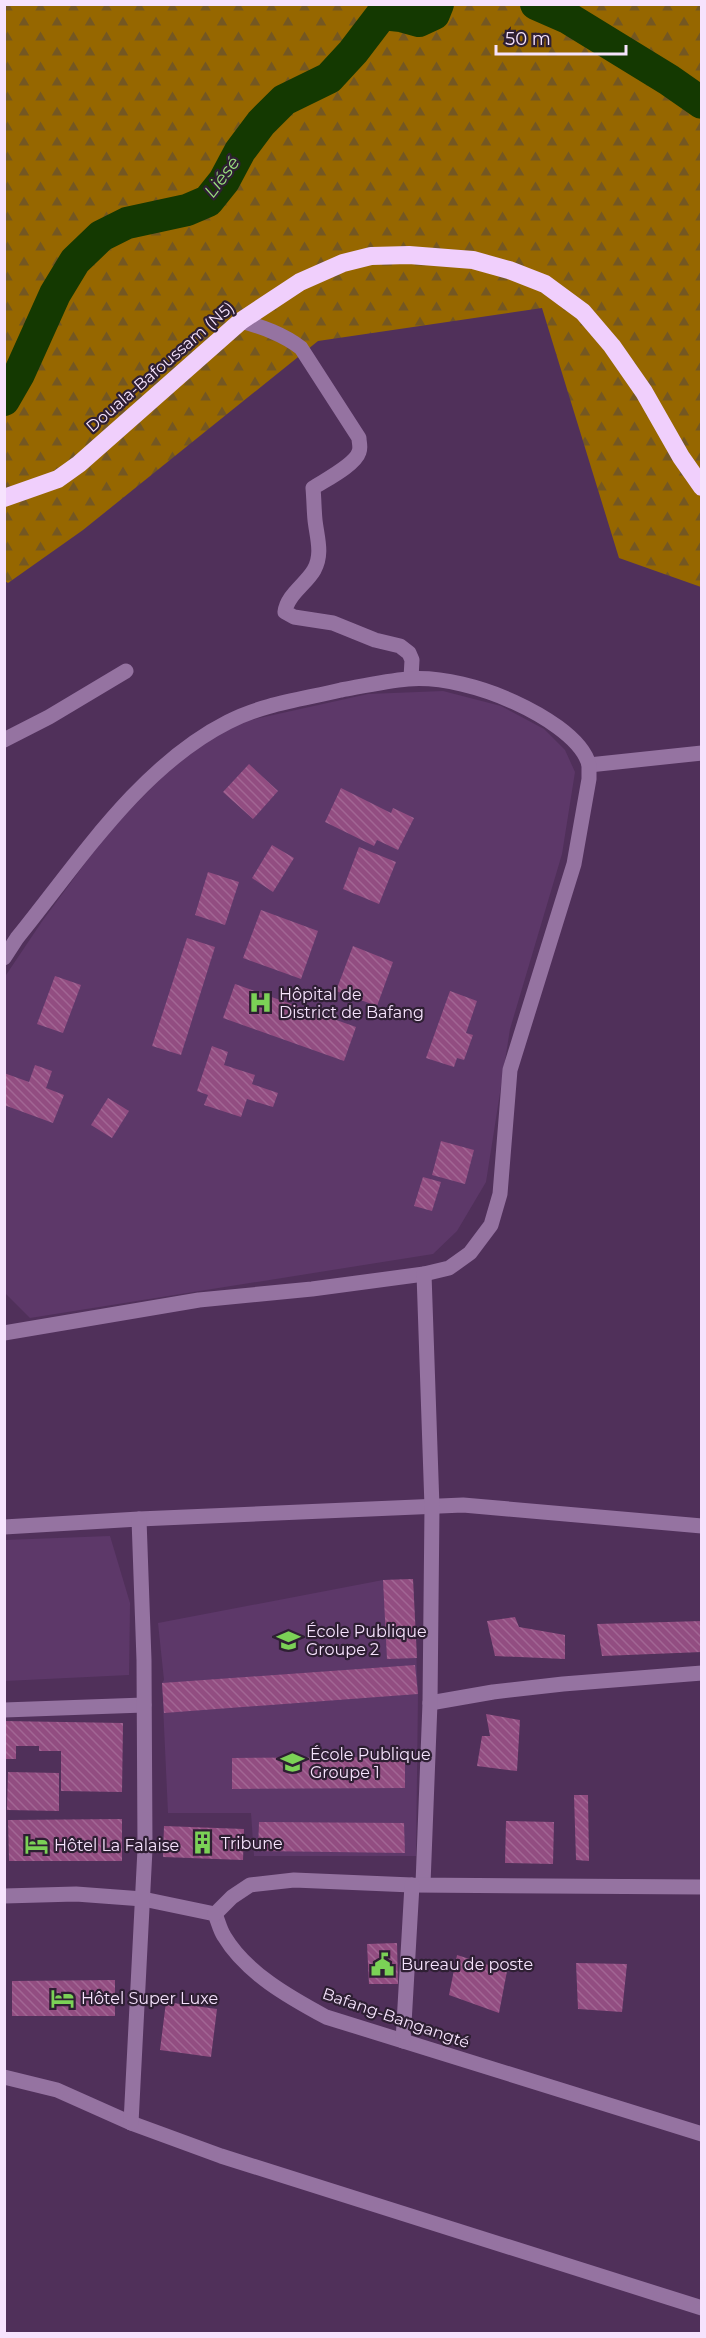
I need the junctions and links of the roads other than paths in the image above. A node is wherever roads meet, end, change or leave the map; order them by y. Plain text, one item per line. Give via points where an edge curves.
1 (241, 321) junction
2 (702, 487) edge
3 (4, 498) edge
4 (126, 671) dead end
5 (411, 678) junction
6 (4, 740) edge
7 (702, 753) edge
8 (589, 765) junction
9 (4, 958) edge
10 (424, 1274) junction
11 (4, 1333) edge
12 (432, 1507) junction
13 (139, 1519) junction
14 (702, 1526) edge
15 (4, 1527) edge
16 (702, 1673) edge
17 (430, 1703) junction
18 (144, 1705) junction
19 (4, 1710) edge
20 (418, 1885) junction
21 (702, 1887) edge
22 (4, 1896) edge
23 (143, 1899) junction
24 (215, 1914) junction
25 (403, 2041) junction
26 (4, 2078) edge
27 (131, 2123) junction
28 (702, 2134) edge
29 (702, 2308) edge

1 - 2 highway, Douala-Bafoussam (N5) via 300,282 343,263 371,256 438,256 509,270 545,284 583,312 644,392
1 - 3 highway, Douala-Bafoussam (N5) via 79,464 58,479
1 - 5 street via 266,328 301,348 358,438 360,449 358,456 313,488 320,543 318,559 285,612 333,623 400,646 412,660
4 - 6 street
5 - 8 street via 454,682 537,713 569,737
5 - 9 street via 271,706 229,721 192,744 149,778 114,817
7 - 8 street
8 - 10 street via 574,864 510,1070 500,1194 491,1225 470,1253 449,1268
10 - 11 street via 200,1300
10 - 12 street
12 - 13 street
12 - 14 street via 484,1505
12 - 17 street
13 - 15 street
13 - 18 street
16 - 17 street via 563,1683
17 - 20 street
18 - 19 street
18 - 23 street
20 - 21 street
20 - 24 street via 294,1880 250,1885
20 - 25 street
22 - 23 street via 76,1894
23 - 24 street
23 - 27 street
24 - 25 street, Bafang-Bangangté via 224,1936 248,1966 291,1998 326,2017
25 - 28 street, Bafang-Bangangté
26 - 27 street via 57,2090
27 - 29 street via 221,2156

